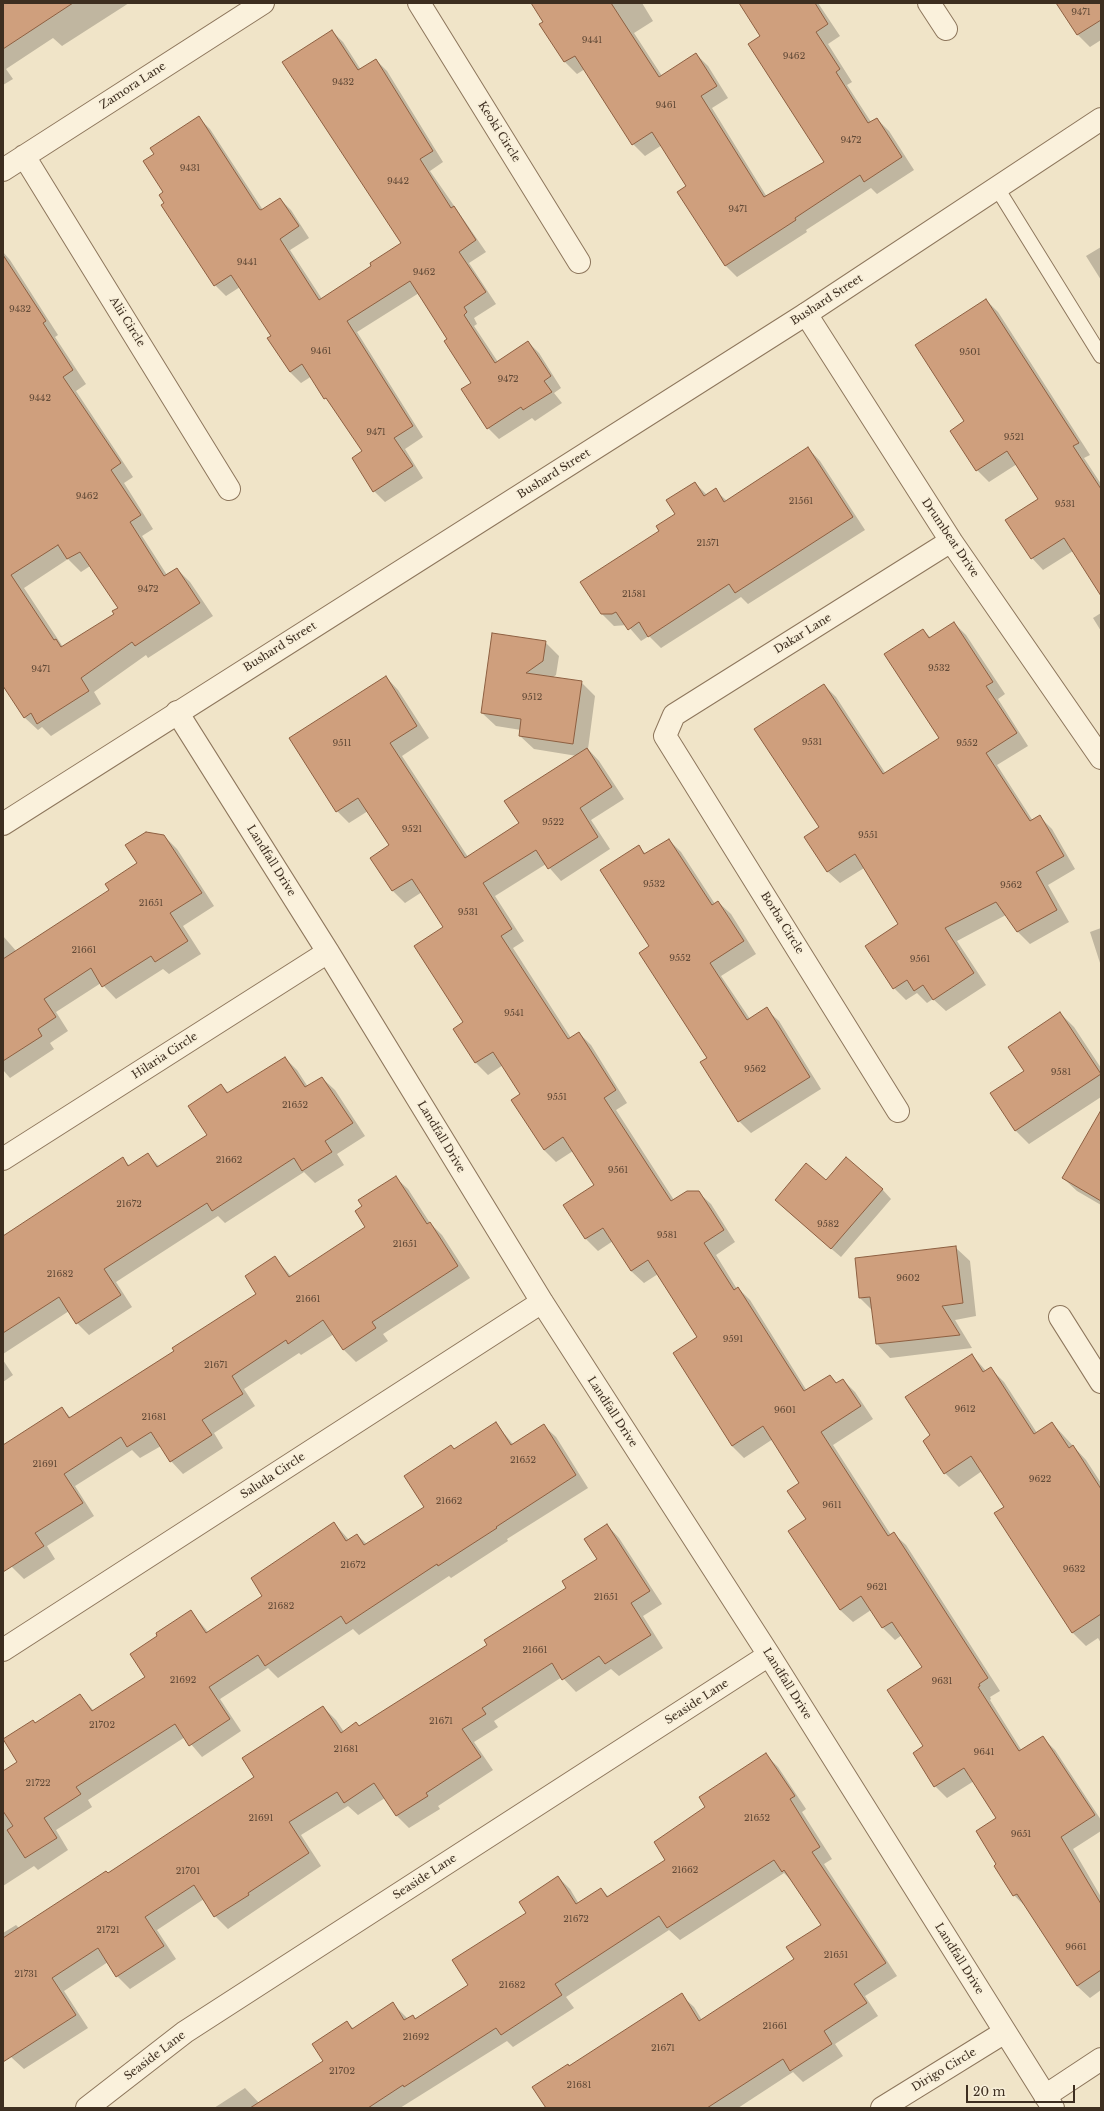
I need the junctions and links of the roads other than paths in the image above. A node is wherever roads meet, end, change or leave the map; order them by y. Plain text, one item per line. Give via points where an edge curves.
1 (263, 3) edge
2 (419, 3) edge
3 (929, 3) edge
4 (946, 29) dead end
5 (1101, 119) edge
6 (24, 156) junction
7 (3, 170) edge
8 (997, 188) junction
9 (579, 262) dead end
10 (806, 314) junction
11 (1101, 356) edge
12 (229, 489) dead end
13 (951, 541) junction
14 (177, 712) junction
15 (665, 736) joint
16 (1101, 758) edge
17 (3, 824) edge
18 (328, 952) junction
19 (898, 1110) dead end
20 (3, 1159) edge
21 (542, 1302) junction
22 (1060, 1317) dead end
23 (1101, 1382) edge
24 (3, 1650) edge
25 (769, 1656) junction
26 (1006, 2032) junction
27 (1101, 2059) edge
28 (1049, 2102) edge
29 (87, 2108) edge
30 (882, 2108) edge

1 - 6 street, Zamora Lane
2 - 9 street, Keoki Circle
3 - 4 street
5 - 8 street, Bushard Street
6 - 7 street, Zamora Lane
6 - 12 street, Alii Circle
8 - 10 street, Bushard Street
8 - 11 lane
10 - 13 street, Drumbeat Drive
10 - 14 street, Bushard Street
13 - 15 street, Dakar Lane via 674,715
13 - 16 street, Drumbeat Drive
14 - 17 street, Bushard Street
14 - 18 street, Landfall Drive
15 - 19 street, Borba Circle
18 - 20 street, Hilaria Circle
18 - 21 street, Landfall Drive
21 - 24 street, Saluda Circle
21 - 25 street, Landfall Drive
22 - 23 street
25 - 26 street, Landfall Drive
25 - 29 street, Seaside Lane via 185,2032
26 - 28 street, Landfall Drive
26 - 30 street, Dirigo Circle
27 - 28 street

